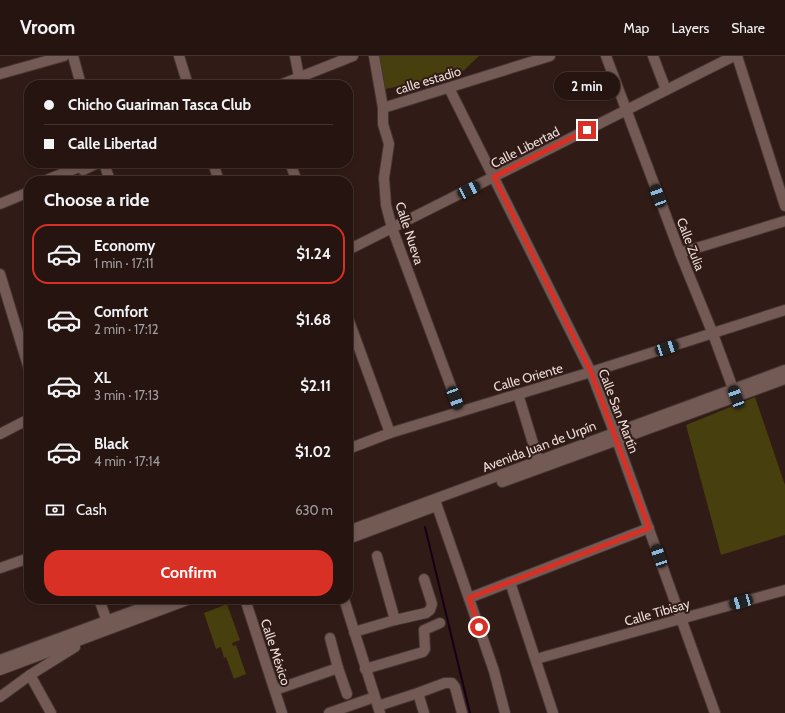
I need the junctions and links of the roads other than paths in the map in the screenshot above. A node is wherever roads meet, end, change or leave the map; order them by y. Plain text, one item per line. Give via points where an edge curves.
1 (64, 56) edge
2 (72, 56) edge
3 (179, 56) edge
4 (295, 56) edge
5 (353, 56) edge
6 (374, 56) edge
7 (550, 56) edge
8 (606, 56) edge
9 (653, 56) edge
10 (736, 56) edge
11 (0, 74) edge
12 (299, 77) junction
13 (79, 80) edge
14 (186, 80) edge
15 (292, 80) edge
16 (449, 88) junction
17 (666, 90) junction
18 (383, 108) junction
19 (627, 110) junction
20 (76, 168) edge
21 (86, 168) edge
22 (56, 176) edge
23 (68, 176) edge
24 (494, 177) junction
25 (782, 182) edge
26 (24, 189) edge
27 (24, 194) edge
28 (0, 199) edge
29 (0, 204) edge
30 (785, 206) edge
31 (785, 221) edge
32 (392, 228) junction
33 (353, 248) edge
34 (680, 253) junction
35 (0, 274) edge
36 (785, 310) edge
37 (353, 332) edge
38 (712, 334) junction
39 (24, 353) edge
40 (785, 370) edge
41 (591, 372) junction
42 (785, 379) edge
43 (734, 393) junction
44 (518, 394) junction
45 (460, 411) junction
46 (24, 422) edge
47 (390, 433) junction
48 (0, 434) edge
49 (615, 436) junction
50 (353, 447) edge
51 (539, 464) junction
52 (436, 503) junction
53 (649, 528) junction
54 (353, 529) edge
55 (353, 537) edge
56 (377, 556) dead end
57 (24, 560) edge
58 (0, 568) edge
59 (424, 579) dead end
60 (510, 582) junction
61 (785, 590) edge
62 (469, 598) junction
63 (101, 604) edge
64 (155, 604) edge
65 (174, 604) edge
66 (247, 604) edge
67 (346, 604) edge
68 (682, 619) junction
69 (395, 620) junction
70 (440, 623) dead end
71 (108, 625) junction
72 (354, 632) junction
73 (94, 635) junction
74 (330, 638) dead end
75 (0, 660) edge
76 (536, 660) junction
77 (338, 668) junction
78 (365, 669) junction
79 (0, 670) edge
80 (30, 675) junction
81 (0, 684) edge
82 (275, 690) junction
83 (418, 693) junction
84 (347, 694) dead end
85 (2, 695) edge
86 (369, 699) dead end
87 (379, 710) edge
88 (51, 713) edge
89 (282, 713) edge
90 (329, 713) edge
91 (424, 713) edge
92 (462, 713) edge
93 (505, 713) edge
94 (552, 713) edge
95 (714, 713) edge

1 - 11 street
2 - 13 street
3 - 14 street
4 - 12 street
5 - 12 street
6 - 18 street, Calle Nueva
7 - 16 street, calle estadio
8 - 19 street, Calle Zulia
9 - 17 street
10 - 17 street, Calle Libertad
10 - 25 street
12 - 15 street
16 - 18 street, calle estadio
16 - 24 street, Calle San Martín
17 - 19 street, Calle Libertad
18 - 32 street, Calle Nueva via 383,124 388,144 384,178 386,205
19 - 24 street, Calle Libertad
19 - 34 street, Calle Zulia
20 - 22 street
21 - 23 street
24 - 32 street, Calle Libertad
24 - 41 street, Calle San Martín
25 - 30 street
26 - 28 street
27 - 29 street
31 - 34 street
32 - 33 street, Calle Libertad
32 - 45 street, Calle Nueva
34 - 38 street, Calle Zulia
35 - 39 street
36 - 38 street, Calle Oriente
37 - 47 street
38 - 41 street, Calle Oriente
38 - 43 street, Calle Zulia
40 - 43 street, Avenida Juan de Urpín
41 - 44 street, Calle Oriente
41 - 49 street, Calle San Martín
42 - 43 street, Avenida Juan de Urpín
43 - 49 street, Avenida Juan de Urpín
44 - 45 street, Calle Oriente
44 - 51 street
45 - 47 street, Calle Oriente
46 - 48 street
47 - 50 street, Calle Oriente
49 - 51 street, Avenida Juan de Urpín
49 - 53 street, Calle San Martín
51 - 52 street, Avenida Juan de Urpín
52 - 54 street, Avenida Juan de Urpín
52 - 55 street, Avenida Juan de Urpín
52 - 62 street
53 - 60 street
53 - 68 street, Calle San Martín
56 - 69 street
57 - 58 street
59 - 69 street via 432,604 430,610
60 - 62 street
60 - 76 street
61 - 68 street, Calle Tibisay
62 - 93 street
63 - 71 street
64 - 71 street
65 - 71 street
66 - 82 street, Calle México
67 - 72 street
68 - 76 street, Calle Tibisay
68 - 95 street, Calle San Martín
69 - 72 street
70 - 78 street via 424,630 423,652
71 - 73 street
71 - 75 street
72 - 78 street
73 - 79 street
73 - 80 street
74 - 77 street
76 - 94 street
77 - 82 street
77 - 84 street
78 - 87 street
80 - 85 street
80 - 88 street
81 - 85 street
82 - 89 street, Calle México
83 - 87 street
83 - 91 street
83 - 92 street via 452,683
86 - 90 street

